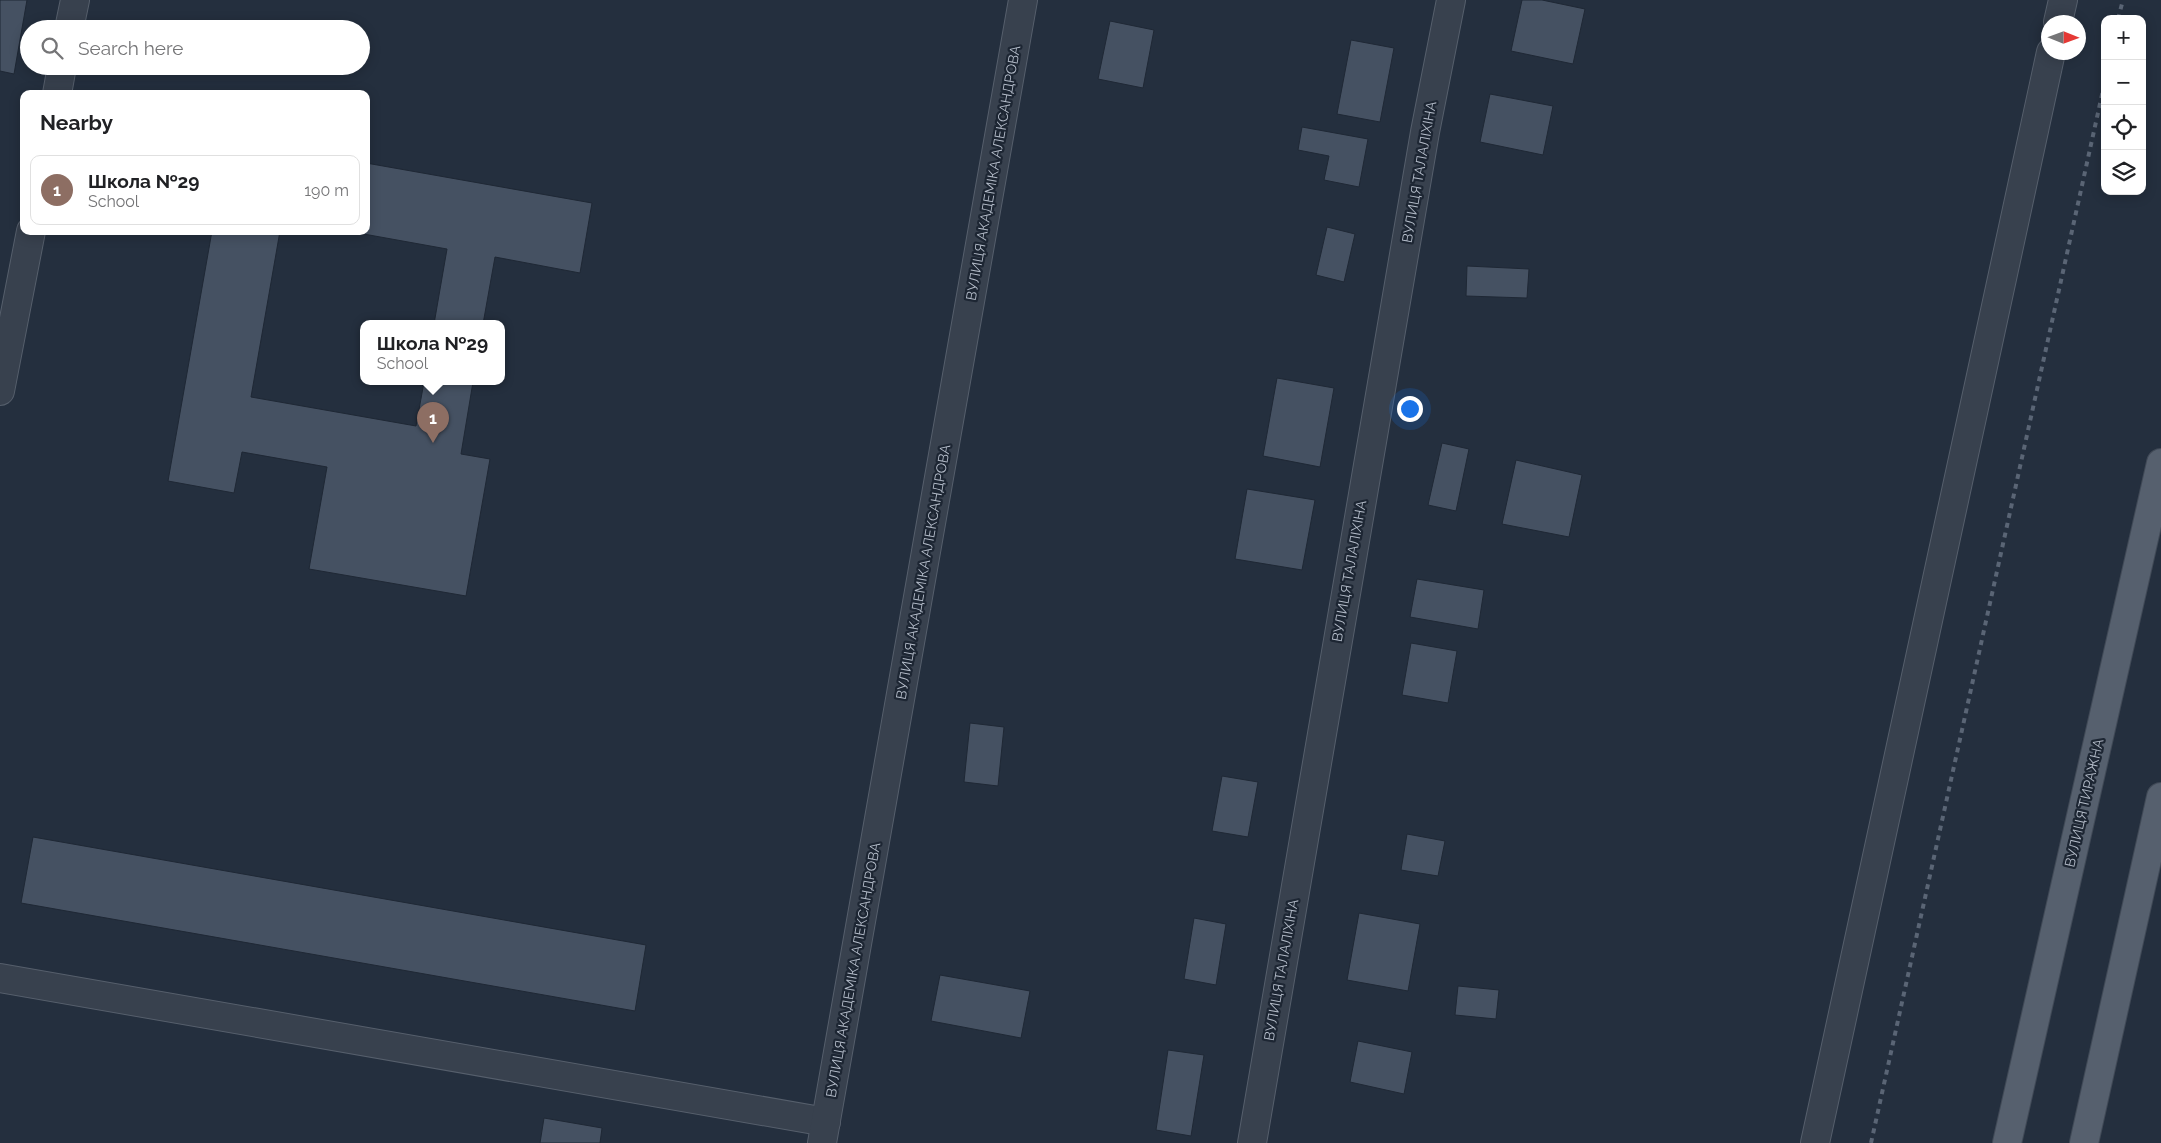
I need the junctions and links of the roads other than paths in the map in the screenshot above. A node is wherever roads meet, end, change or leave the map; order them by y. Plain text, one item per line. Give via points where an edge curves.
1 (75, 0) edge
2 (1023, 0) edge
3 (1451, 0) edge
4 (2063, 0) edge
5 (2060, 15) edge
6 (71, 20) edge
7 (2049, 60) edge
8 (60, 75) edge
9 (58, 90) edge
10 (30, 235) edge
11 (0, 391) edge
12 (2161, 464) edge
13 (2161, 797) edge
14 (0, 978) edge
15 (824, 1133) edge
16 (1252, 1143) edge
17 (1814, 1143) edge
18 (2007, 1143) edge
19 (2084, 1143) edge

1 - 6 street
2 - 15 street, ВУЛИЦЯ АКАДЕМІКА АЛЕКСАНДРОВА
3 - 16 street, ВУЛИЦЯ ТАЛАЛІХІНА via 1423,142
4 - 5 street
7 - 17 street
8 - 9 street
10 - 11 street
12 - 18 main road, ВУЛИЦЯ ТИРАЖНА
13 - 19 main road
14 - 15 street

